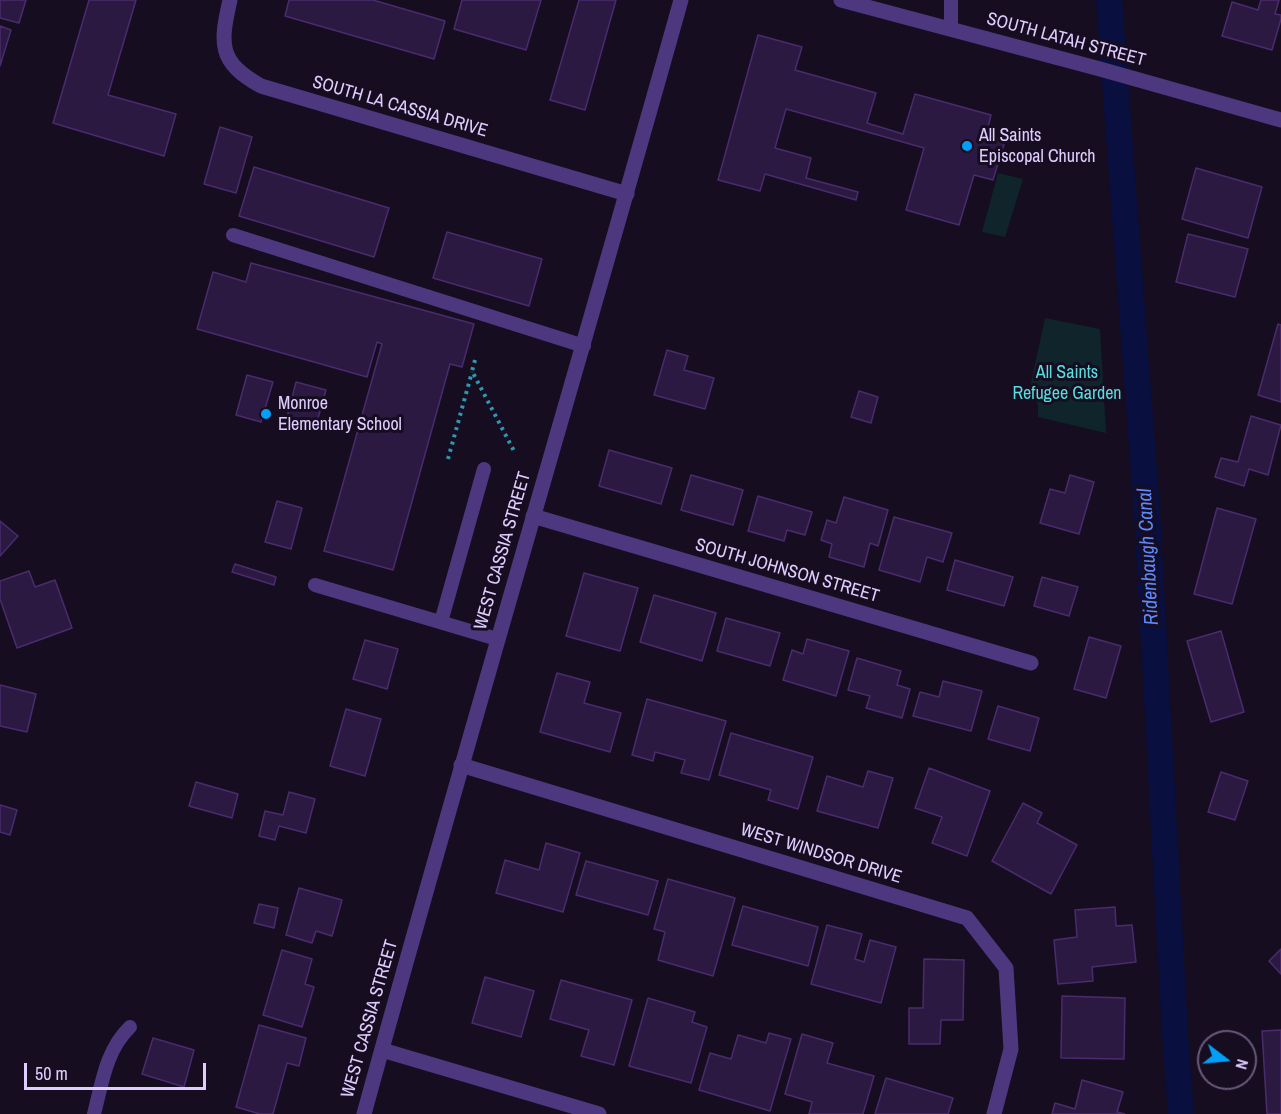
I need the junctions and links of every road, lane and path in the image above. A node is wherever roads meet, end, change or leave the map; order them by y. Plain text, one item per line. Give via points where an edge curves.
1 (230, 0) edge
2 (681, 0) edge
3 (841, 0) edge
4 (951, 0) edge
5 (864, 3) edge
6 (951, 29) junction
7 (1281, 120) edge
8 (627, 194) junction
9 (233, 236) dead end
10 (584, 346) junction
11 (475, 360) dead end
12 (472, 371) junction
13 (514, 451) dead end
14 (448, 459) dead end
15 (484, 470) dead end
16 (533, 516) junction
17 (315, 585) dead end
18 (441, 622) junction
19 (497, 639) junction
20 (1031, 663) dead end
21 (461, 765) junction
22 (130, 1027) dead end
23 (382, 1050) junction
24 (94, 1114) edge
25 (364, 1114) edge
26 (599, 1114) edge
27 (994, 1114) edge

1 - 8 street, SOUTH LA CASSIA DRIVE via 224,29 225,49 232,66 261,86
2 - 8 street, WEST CASSIA STREET
3 - 5 street, SOUTH LATAH STREET
4 - 6 lane
5 - 6 street, SOUTH LATAH STREET
6 - 7 street, SOUTH LATAH STREET
8 - 10 street, WEST CASSIA STREET
9 - 10 lane
10 - 16 street, WEST CASSIA STREET
11 - 12 path
12 - 13 path
12 - 14 path
15 - 18 lane
16 - 19 street, WEST CASSIA STREET
16 - 20 street, SOUTH JOHNSON STREET
17 - 18 lane
18 - 19 lane
19 - 21 street, WEST CASSIA STREET
21 - 23 street, WEST CASSIA STREET
21 - 27 street, WEST WINDSOR DRIVE via 967,918 1006,968 1011,1048
22 - 24 lane via 109,1058
23 - 25 street, WEST CASSIA STREET
23 - 26 street

